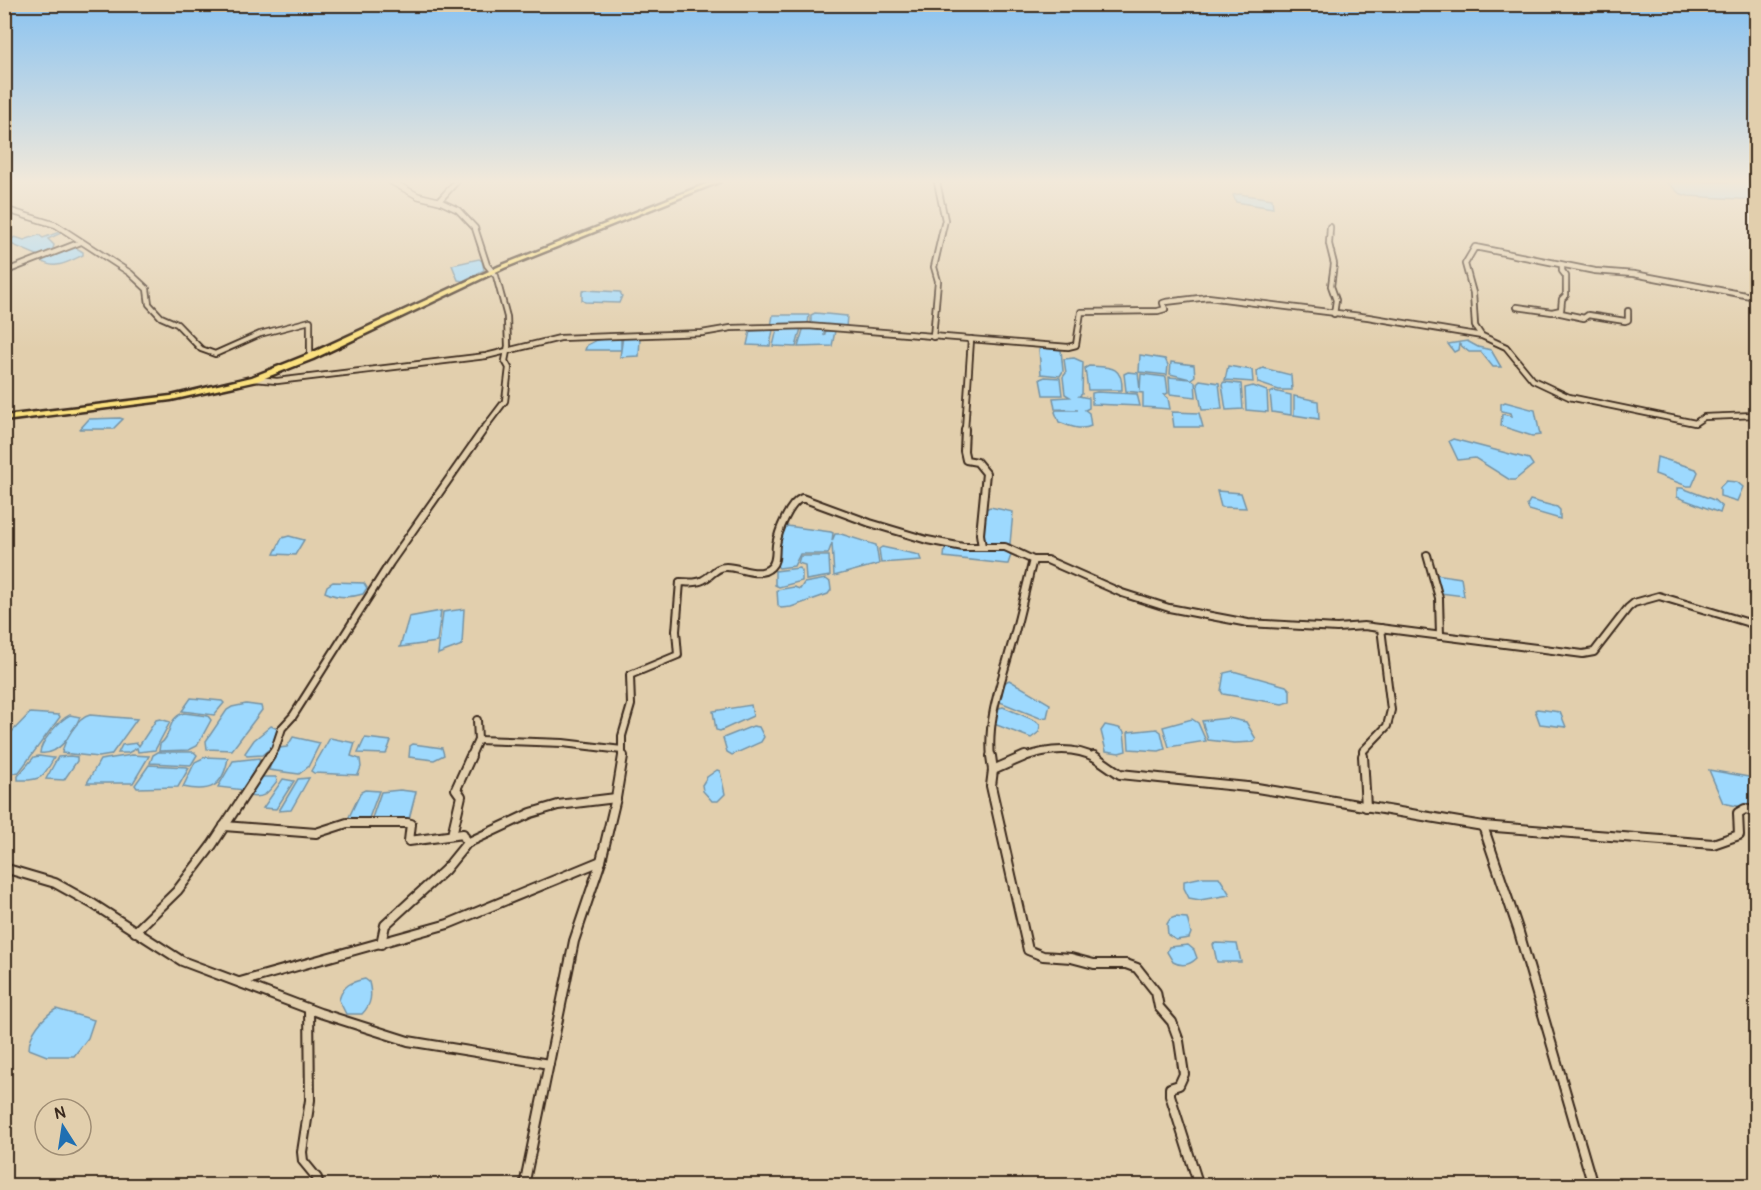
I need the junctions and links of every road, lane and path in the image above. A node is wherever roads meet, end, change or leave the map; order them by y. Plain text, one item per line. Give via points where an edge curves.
1 (74, 238) edge
2 (478, 238) edge
3 (576, 238) edge
4 (941, 238) edge
5 (1329, 238) edge
6 (81, 242) junction
7 (1562, 265) junction
8 (492, 271) junction
9 (4, 272) edge
10 (1756, 297) edge
11 (1517, 307) dead end
12 (1628, 311) dead end
13 (1556, 312) junction
14 (1334, 314) junction
15 (933, 336) junction
16 (1482, 336) junction
17 (971, 339) junction
18 (507, 352) junction
19 (310, 357) junction
20 (254, 379) junction
21 (1756, 415) edge
22 (4, 419) edge
23 (982, 547) junction
24 (1427, 555) dead end
25 (1033, 560) junction
26 (1756, 625) edge
27 (1381, 628) junction
28 (1440, 636) junction
29 (477, 720) dead end
30 (478, 740) junction
31 (622, 750) junction
32 (993, 770) junction
33 (616, 798) junction
34 (1366, 807) junction
35 (1756, 812) edge
36 (224, 826) junction
37 (1483, 826) junction
38 (452, 835) junction
39 (467, 843) junction
40 (601, 861) junction
41 (4, 868) edge
42 (135, 932) junction
43 (381, 944) junction
44 (239, 982) junction
45 (309, 1009) junction
46 (549, 1064) junction
47 (319, 1185) edge
48 (524, 1185) edge
49 (1199, 1185) edge
50 (1593, 1185) edge

1 - 6 street
2 - 8 street
3 - 8 main road
4 - 15 street via 935,258 938,281
5 - 14 street via 1334,264
6 - 9 street
6 - 19 street via 130,273 147,289 149,304 161,317 177,324 205,352 221,353 260,334 310,321
7 - 10 street
7 - 13 street via 1567,290 1561,310
7 - 16 street via 1473,248 1465,264 1473,293 1474,326
8 - 18 street via 507,317
8 - 19 main road
11 - 13 street
12 - 13 street via 1625,321
14 - 16 street
14 - 17 street via 1190,297 1180,302 1164,302 1165,309 1158,311 1081,312 1076,345 1068,347
15 - 17 street
15 - 18 street via 808,326 731,328 702,333 560,338
16 - 21 street via 1506,347 1533,380 1569,398 1695,423 1704,417
17 - 23 street via 964,451 966,460 977,462 986,473
18 - 20 street via 277,381
18 - 36 street via 505,401 499,412 390,563 282,728 275,749
19 - 20 main road
20 - 22 main road via 171,398
23 - 25 street via 1005,547
23 - 31 street via 963,548 927,540 799,499 780,527 775,563 771,567 758,573 721,567 703,580 680,582 678,656 630,675 631,705
24 - 28 street via 1439,598
25 - 27 street via 1047,560 1122,593 1169,608 1248,623
25 - 32 street via 996,695 989,738
26 - 28 street via 1659,596 1628,608 1594,652 1583,654
27 - 28 street
27 - 34 street via 1391,710 1387,726 1364,752
29 - 30 street
30 - 31 street
30 - 38 street via 456,789 461,796
31 - 33 street
32 - 34 street via 1028,755 1066,748 1094,756 1120,774 1245,785
32 - 49 street via 991,786 1028,950 1042,956 1126,964 1137,968 1156,992 1159,1007 1172,1022 1179,1041 1184,1074 1179,1085 1170,1088 1170,1095
33 - 39 street via 558,805 531,813
33 - 40 street
34 - 37 street
35 - 37 street via 1745,809 1738,813 1739,835 1713,844
36 - 38 street via 316,833 347,823 407,823 411,824 409,841
36 - 42 street via 177,891
37 - 50 street via 1518,929
38 - 39 street via 464,834
39 - 43 street via 445,870 385,926
40 - 43 street via 447,924
40 - 46 street via 574,941
41 - 42 street via 55,883
42 - 44 street via 182,961
43 - 44 street
44 - 45 street
45 - 46 street via 408,1041
45 - 47 street via 310,1100 302,1152 303,1161
46 - 48 street

